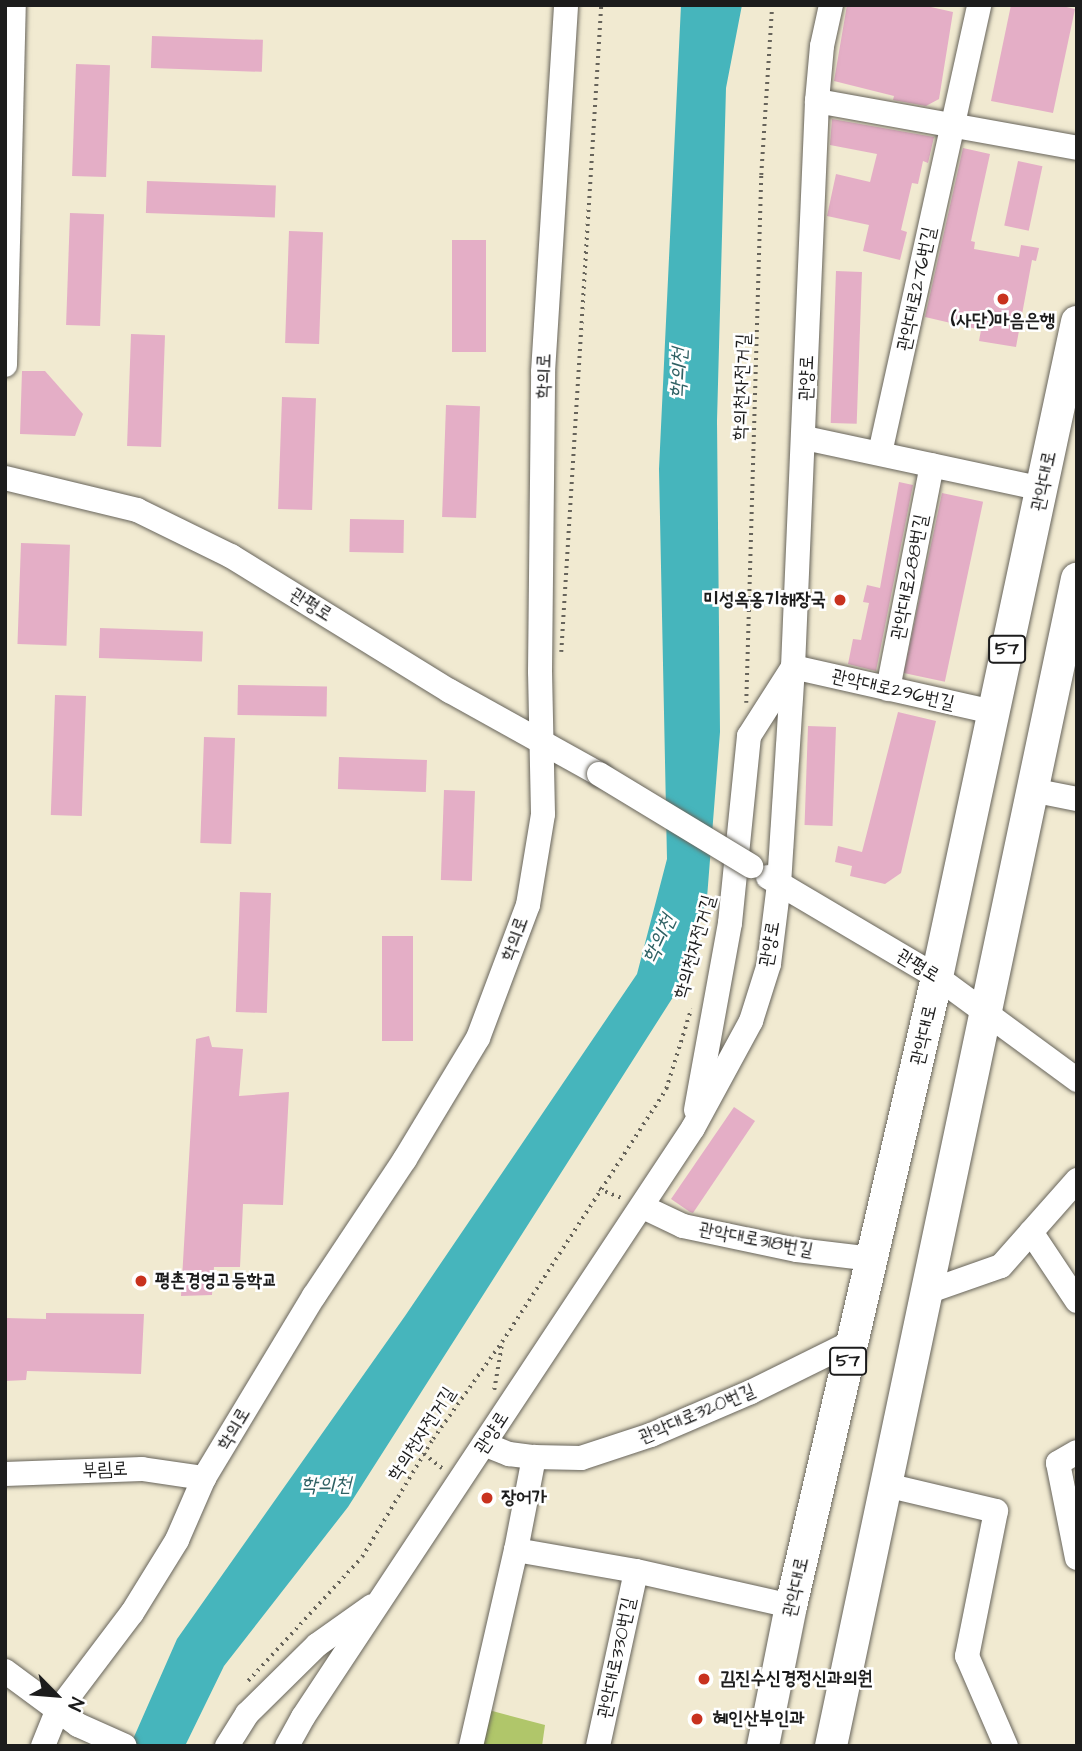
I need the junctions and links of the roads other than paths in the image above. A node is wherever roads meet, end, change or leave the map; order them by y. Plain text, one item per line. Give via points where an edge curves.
1 (14, 5) edge
2 (566, 5) edge
3 (831, 5) edge
4 (979, 5) edge
5 (817, 101) junction
6 (953, 126) junction
7 (1077, 148) edge
8 (1077, 322) edge
9 (5, 365) edge
10 (805, 438) junction
11 (880, 453) junction
12 (932, 464) junction
13 (5, 478) edge
14 (1042, 489) junction
15 (1077, 579) edge
16 (793, 667) junction
17 (888, 688) junction
18 (993, 712) junction
19 (542, 742) junction
20 (1032, 790) junction
21 (1077, 799) edge
22 (779, 884) junction
23 (937, 977) junction
24 (985, 1010) junction
25 (1077, 1080) edge
26 (693, 1128) junction
27 (1077, 1180) edge
28 (643, 1207) junction
29 (1031, 1232) junction
30 (873, 1259) junction
31 (926, 1292) junction
32 (1077, 1301) edge
33 (852, 1342) junction
34 (484, 1444) junction
35 (1077, 1452) edge
36 (534, 1457) junction
37 (5, 1474) edge
38 (204, 1478) junction
39 (886, 1485) junction
40 (516, 1550) junction
41 (1077, 1558) edge
42 (636, 1571) junction
43 (381, 1600) junction
44 (791, 1606) junction
45 (5, 1671) edge
46 (57, 1712) junction
47 (43, 1746) edge
48 (125, 1746) edge
49 (226, 1746) edge
50 (287, 1746) edge
51 (471, 1746) edge
52 (598, 1746) edge
53 (763, 1746) edge
54 (831, 1746) edge
55 (1006, 1746) edge

1 - 9 street
2 - 19 street, 학의로 via 543,372
3 - 5 street, 관양로
4 - 6 street, 관악대로276번길
5 - 6 street
5 - 10 street, 관양로
6 - 7 street
6 - 11 street, 관악대로276번길
8 - 14 main road, 관악대로 / 57
10 - 11 street
10 - 16 street, 관양로
11 - 12 street
12 - 14 street
12 - 17 street, 관악대로288번길
13 - 19 street, 관평로 via 137,510 231,556
14 - 18 main road, 관악대로 / 57
15 - 20 main road
16 - 17 street, 관악대로296번길
16 - 22 street, 관양로
16 - 26 street via 749,736 730,923
17 - 18 street, 관악대로296번길
18 - 23 main road, 관악대로 / 57
19 - 22 street, 관평로, bridge
19 - 38 street, 학의로 via 544,814 528,905 478,1038
20 - 21 street
20 - 24 main road
22 - 23 street, 관평로
22 - 26 street, 관양로 via 769,964 751,1021
23 - 24 street, 관평로
23 - 30 main road, 관악대로 / 57
24 - 25 street, 관평로
24 - 31 main road
26 - 28 street, 관양로
27 - 29 street
28 - 30 street, 관악대로318번길 via 683,1226 797,1251
28 - 34 street, 관양로
29 - 31 street via 1001,1266
29 - 32 street
30 - 33 main road, 관악대로 / 57
31 - 39 main road
33 - 36 street, 관악대로320번길 via 651,1435 581,1458
33 - 44 main road, 관악대로 / 57
34 - 36 street, 관악대로320번길
34 - 43 street, 관양로
35 - 41 street via 1058,1463
36 - 40 street
37 - 38 street, 부림로 via 142,1469
38 - 46 street, 학의로 via 177,1541 132,1614
39 - 54 main road
39 - 55 street via 996,1511 967,1656
40 - 42 street, 관악대로330번길
40 - 51 street
42 - 44 street, 관악대로330번길
42 - 52 street, 관악대로330번길
43 - 49 street via 317,1645 247,1714
43 - 50 street, 관양로
44 - 53 main road, 관악대로 / 57
45 - 46 street
46 - 47 street, 학의로
46 - 48 street

